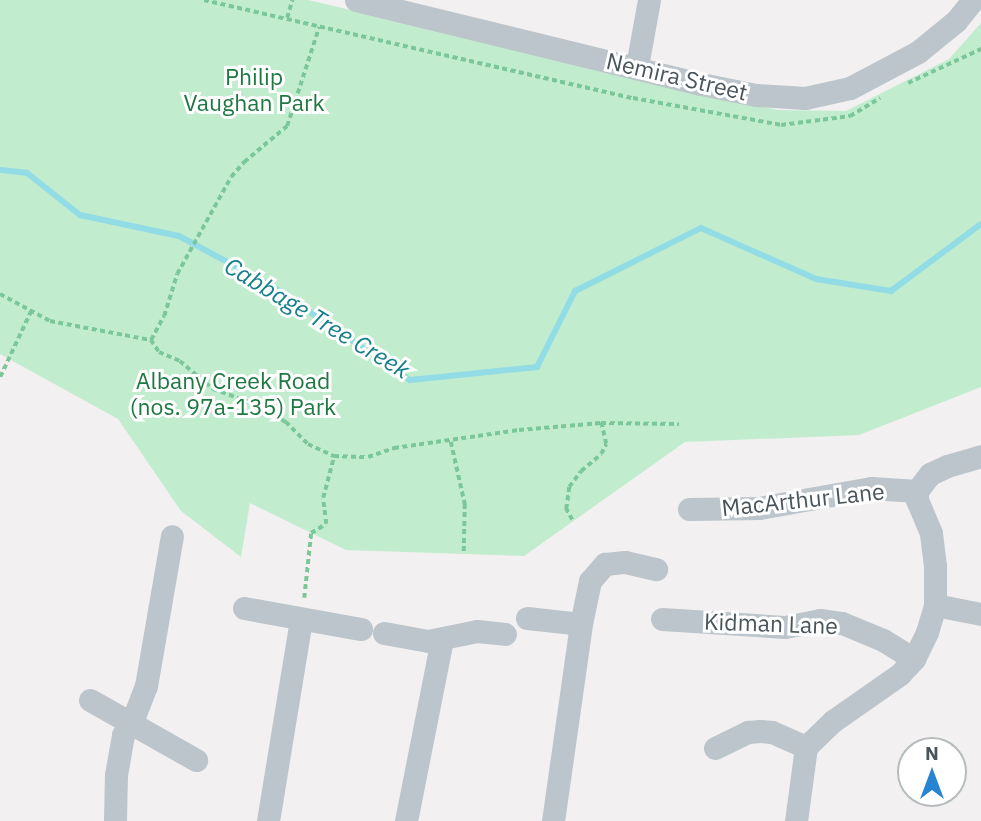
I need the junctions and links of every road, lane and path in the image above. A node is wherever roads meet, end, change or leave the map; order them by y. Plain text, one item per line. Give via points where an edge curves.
1 (204, 0) edge
2 (292, 0) edge
3 (356, 0) edge
4 (649, 0) edge
5 (973, 0) edge
6 (287, 18) junction
7 (637, 66) junction
8 (0, 294) edge
9 (31, 311) junction
10 (151, 340) junction
11 (0, 377) edge
12 (601, 423) junction
13 (679, 424) dead end
14 (452, 442) junction
15 (334, 456) junction
16 (981, 456) edge
17 (917, 491) junction
18 (689, 509) dead end
19 (572, 520) dead end
20 (172, 536) dead end
21 (464, 552) dead end
22 (656, 569) dead end
23 (935, 605) junction
24 (244, 608) dead end
25 (981, 614) edge
26 (527, 618) dead end
27 (662, 619) dead end
28 (302, 620) junction
29 (580, 624) junction
30 (361, 629) dead end
31 (384, 633) dead end
32 (505, 634) dead end
33 (442, 639) junction
34 (914, 659) junction
35 (90, 700) dead end
36 (132, 722) junction
37 (806, 747) junction
38 (715, 748) dead end
39 (196, 760) dead end
40 (115, 821) edge
41 (268, 821) edge
42 (406, 821) edge
43 (553, 821) edge
44 (796, 821) edge

1 - 6 path
2 - 6 path
3 - 7 street, Nemira Street
4 - 7 street
5 - 7 street, Nemira Street via 956,21 918,52 850,88 805,98 756,95
6 - 10 path via 319,27 294,112 287,126 231,177 177,274
8 - 9 path
9 - 10 path via 68,326
9 - 11 path
10 - 15 path via 159,352 180,361 213,389 260,406 286,422 308,444
12 - 13 path
12 - 14 path
12 - 19 path via 606,444 569,487 566,509
14 - 15 path via 394,448 369,457
14 - 21 path via 465,503
15 - 28 path via 323,498 326,524 311,533
16 - 17 street via 930,474
17 - 18 street, MacArthur Lane via 871,488 760,508
17 - 23 street via 931,533
20 - 36 street via 146,686
22 - 29 street via 625,562 605,564 590,581
23 - 25 street
23 - 34 street
24 - 28 street
26 - 29 street
27 - 34 street, Kidman Lane via 785,626 820,620 842,623
28 - 30 street
28 - 41 street
29 - 43 street
31 - 33 street via 428,642
32 - 33 street via 477,631
33 - 42 street
34 - 37 street
35 - 36 street
36 - 39 street
36 - 40 street via 123,735 116,775
37 - 38 street via 772,732 748,732
37 - 44 street

